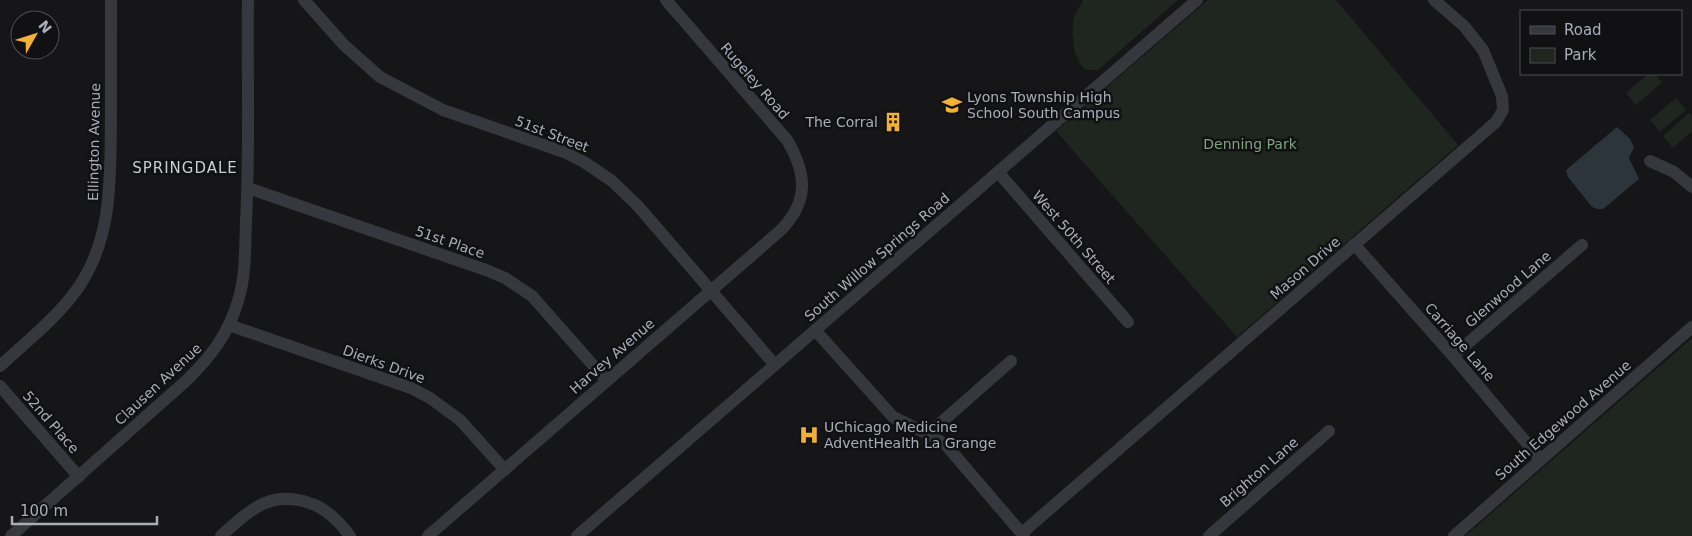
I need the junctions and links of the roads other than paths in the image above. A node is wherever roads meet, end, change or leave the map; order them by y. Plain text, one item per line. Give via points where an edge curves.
1 (111, 0) edge
2 (248, 0) edge
3 (304, 0) edge
4 (666, 0) edge
5 (1197, 0) edge
6 (1434, 0) edge
7 (1650, 161) dead end
8 (998, 172) junction
9 (1692, 187) edge
10 (248, 188) junction
11 (802, 190) joint
12 (1354, 244) junction
13 (1582, 245) dead end
14 (711, 291) junction
15 (1128, 322) dead end
16 (229, 325) junction
17 (1692, 327) edge
18 (815, 330) junction
19 (1453, 356) junction
20 (1012, 361) dead end
21 (775, 365) junction
22 (0, 366) edge
23 (607, 381) junction
24 (0, 386) edge
25 (1329, 432) dead end
26 (928, 434) junction
27 (1541, 460) junction
28 (505, 470) junction
29 (78, 477) junction
30 (1023, 535) edge
31 (11, 536) edge
32 (220, 536) edge
33 (350, 536) edge
34 (428, 536) edge
35 (577, 536) edge
36 (1209, 536) edge
37 (1454, 536) edge

1 - 22 street, Ellington Avenue via 110,188 106,221 98,248 78,288 47,323
2 - 10 street, Clausen Avenue
3 - 14 street, 51st Street via 344,45 380,76 443,110 564,152 599,170 628,196
4 - 11 street, Rugeley Road via 787,140 800,166
5 - 8 street, South Willow Springs Road
6 - 12 street, Mason Drive via 1464,26 1483,50 1502,96 1503,110 1496,122
7 - 9 street via 1674,172
8 - 15 street, West 50th Street
8 - 18 street, South Willow Springs Road
10 - 16 street, Clausen Avenue via 244,268 239,300
10 - 23 street, 51st Place via 505,278 532,296
11 - 14 street, Harvey Avenue via 797,210 790,220
12 - 19 street, Carriage Lane
12 - 30 street, Mason Drive
13 - 19 street, Glenwood Lane
14 - 21 street, 51st Street
14 - 23 street, Harvey Avenue
16 - 28 street, Dierks Drive via 411,388 460,420
16 - 29 street, Clausen Avenue via 212,354 188,380
17 - 27 street, South Edgewood Avenue
18 - 21 street, South Willow Springs Road
18 - 26 street via 893,417
19 - 27 street, Carriage Lane
20 - 26 street
21 - 35 street, South Willow Springs Road
23 - 28 street, Harvey Avenue
24 - 29 street, 52nd Place
25 - 36 street, Brighton Lane
26 - 30 street via 946,445
27 - 37 street, South Edgewood Avenue
28 - 34 street, Harvey Avenue
29 - 31 street, Clausen Avenue
32 - 33 street via 258,506 284,498 304,501 323,509

